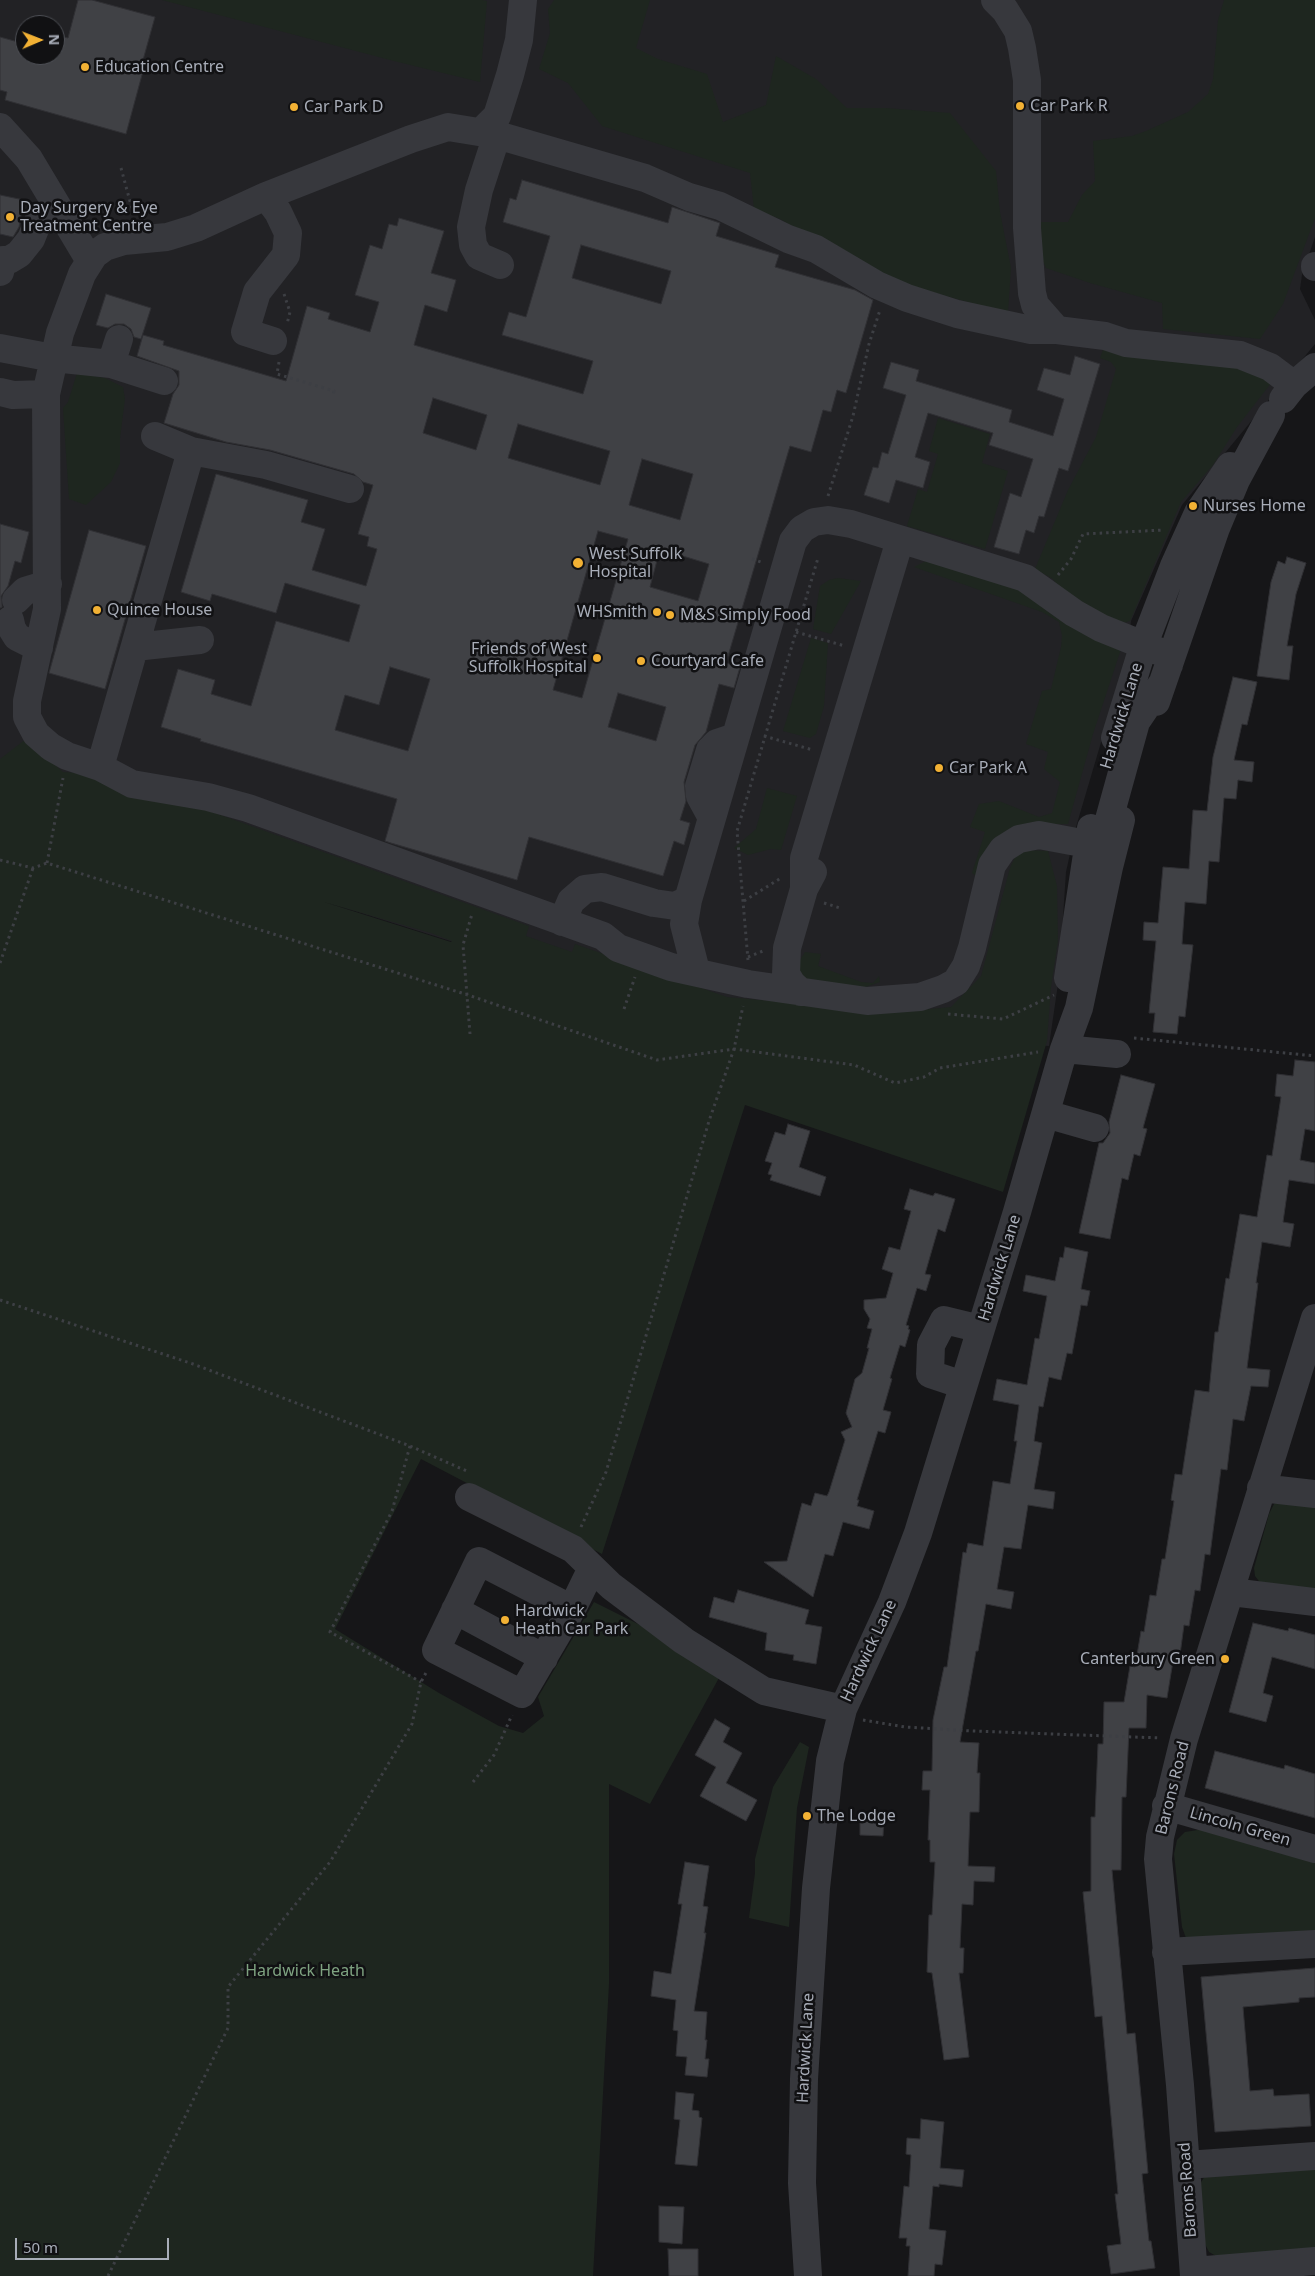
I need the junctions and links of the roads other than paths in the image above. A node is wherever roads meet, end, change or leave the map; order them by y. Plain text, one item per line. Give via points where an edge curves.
1 (523, 0) edge
2 (995, 0) edge
3 (0, 127) edge
4 (489, 133) junction
5 (266, 196) junction
6 (56, 206) junction
7 (90, 261) junction
8 (500, 265) dead end
9 (0, 272) edge
10 (1032, 293) junction
11 (1012, 325) junction
12 (1056, 330) junction
13 (273, 340) dead end
14 (0, 348) edge
15 (53, 358) junction
16 (1315, 367) edge
17 (164, 380) dead end
18 (1294, 385) junction
19 (0, 392) edge
20 (46, 394) junction
21 (1271, 415) junction
22 (155, 436) dead end
23 (191, 451) junction
24 (350, 489) dead end
25 (906, 542) junction
26 (48, 584) junction
27 (887, 624) dead end
28 (200, 640) dead end
29 (1136, 641) junction
30 (135, 647) junction
31 (39, 648) junction
32 (874, 670) dead end
33 (1165, 675) junction
34 (862, 719) dead end
35 (846, 764) dead end
36 (100, 767) junction
37 (1078, 843) junction
38 (795, 882) junction
39 (688, 900) junction
40 (562, 922) junction
41 (696, 971) junction
42 (802, 992) junction
43 (1122, 1046) road end
44 (1051, 1050) junction
45 (1046, 1114) junction
46 (1095, 1128) dead end
47 (1315, 1318) edge
48 (980, 1329) junction
49 (964, 1385) junction
50 (469, 1485) road end
51 (1261, 1488) junction
52 (1315, 1494) edge
53 (592, 1568) junction
54 (1231, 1592) junction
55 (1315, 1602) edge
56 (572, 1609) junction
57 (455, 1610) junction
58 (544, 1658) junction
59 (849, 1714) junction
60 (1166, 1806) junction
61 (1315, 1849) edge
62 (1315, 1944) edge
63 (1166, 1952) junction
64 (1315, 2156) edge
65 (1186, 2166) junction
66 (1315, 2261) edge
67 (1194, 2273) edge
68 (808, 2276) edge

1 - 4 street via 519,40
2 - 10 street via 1018,31 1027,80
3 - 6 street via 29,159
4 - 5 street via 448,127
4 - 8 street via 471,227 473,245 479,256
4 - 11 street via 645,178 720,206 816,249 907,298 957,314
5 - 7 street via 167,238 124,241 105,247
5 - 13 street via 288,233 286,255 257,292 245,332
6 - 7 street
6 - 9 street via 39,219 31,239 19,254 3,260
7 - 15 street via 75,292
10 - 11 street
10 - 12 street via 1035,305
11 - 12 street via 1031,330
12 - 18 street via 1105,336 1126,343 1240,355 1270,367
14 - 15 street
15 - 17 street via 115,351
15 - 20 street
16 - 18 street, Hardwick Lane
18 - 21 street, Hardwick Lane
19 - 20 street
20 - 26 street
21 - 29 street, Hardwick Lane via 1198,512 1157,612
21 - 33 street, Hardwick Lane via 1236,480 1216,528
22 - 23 street
23 - 24 street via 266,465
23 - 30 street
25 - 27 street
25 - 29 street via 1025,578 1074,613 1101,628
25 - 38 street
25 - 39 street via 828,520 814,522 802,529 793,541
26 - 31 street
26 - 31 street via 25,591 13,610 12,629 17,637
28 - 30 street
29 - 33 street via 1167,657
29 - 37 street, Hardwick Lane via 1106,766
30 - 36 street
31 - 36 street via 27,701 27,717 36,734 51,747
32 - 34 street
33 - 37 street via 1136,722 1105,834 1098,842
33 - 44 street, Hardwick Lane via 1136,764 1109,867 1079,1008
35 - 38 street via 826,830 823,856
36 - 40 street via 132,784 232,803
37 - 42 street via 1039,835 1019,839 1003,850 992,865 966,966 956,982 943,990 920,997 883,1001
37 - 44 street, Hardwick Lane via 1074,935 1066,992
38 - 42 street via 786,974
39 - 40 street via 675,906 602,887 585,889 572,901
39 - 41 street via 684,924
40 - 41 street via 603,936 618,948 634,954 671,967
41 - 42 street via 748,984
43 - 44 street
44 - 45 street, Hardwick Lane
45 - 46 street
45 - 48 street, Hardwick Lane
47 - 51 street, Barons Road
48 - 49 street, Hardwick Lane
48 - 49 street via 944,1320 931,1344 930,1374
49 - 59 street, Hardwick Lane via 918,1532
50 - 53 street via 573,1549
51 - 52 street
51 - 54 street, Barons Road
53 - 56 street
53 - 59 street via 684,1642 764,1691
54 - 55 street
54 - 60 street, Barons Road
56 - 57 street via 479,1561
56 - 58 street
57 - 58 street
57 - 58 street via 436,1650 522,1694
59 - 68 street, Hardwick Lane via 830,1761 815,1906 805,2060 802,2183
60 - 61 street, Lincoln Green
60 - 63 street, Barons Road via 1158,1859
62 - 63 street
63 - 65 street, Barons Road
64 - 65 street
65 - 67 street, Barons Road
66 - 67 street

